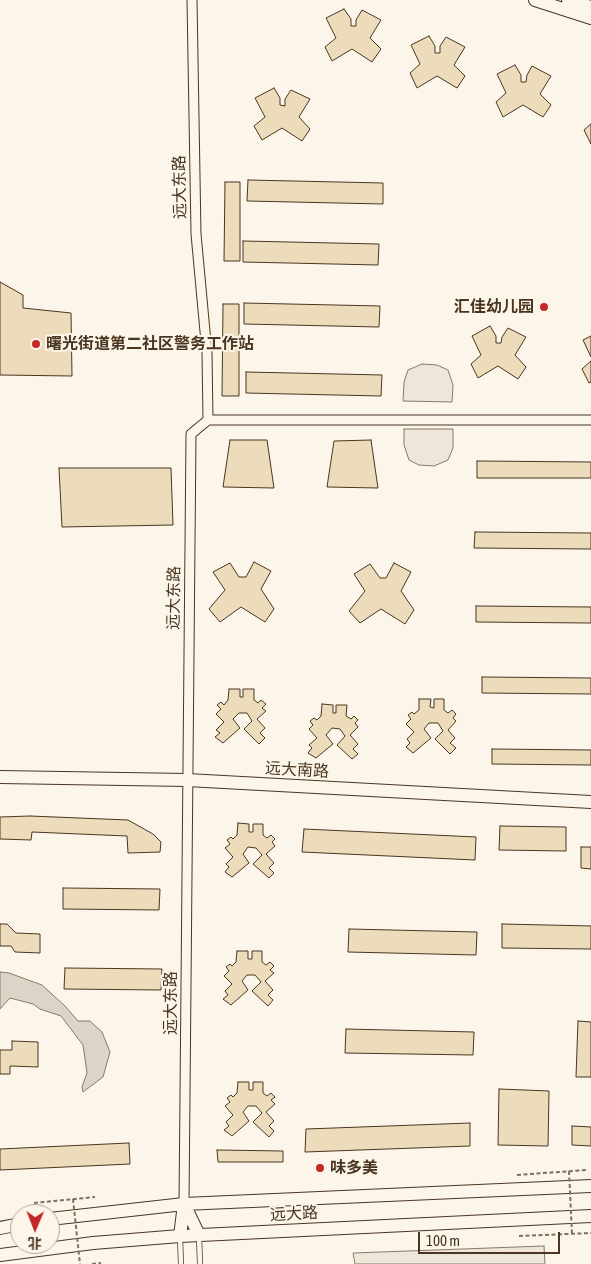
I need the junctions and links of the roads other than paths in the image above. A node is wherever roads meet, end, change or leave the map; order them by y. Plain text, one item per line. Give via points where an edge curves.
1 (192, 0) edge
2 (536, 0) edge
3 (568, 0) edge
4 (587, 4) edge
5 (591, 18) edge
6 (208, 420) junction
7 (591, 420) edge
8 (0, 777) edge
9 (187, 780) junction
10 (591, 802) edge
11 (591, 1186) edge
12 (184, 1204) junction
13 (591, 1216) edge
14 (60, 1219) edge
15 (199, 1235) junction
16 (180, 1236) junction
17 (0, 1256) edge
18 (181, 1264) edge
19 (200, 1264) edge

1 - 6 street, 远大东路 via 196,234 207,353
2 - 5 main road
3 - 4 main road
6 - 7 street
6 - 9 street, 远大东路 via 191,434
8 - 9 main road, 远大南路
9 - 10 main road, 远大南路
9 - 12 street, 远大东路
11 - 12 main road, 远大路
12 - 14 main road, 远大路
12 - 15 main road
12 - 16 main road
13 - 15 main road, 远大路
15 - 16 main road, 远大路
15 - 19 lane
16 - 17 main road, 远大路 via 93,1243
16 - 18 lane

